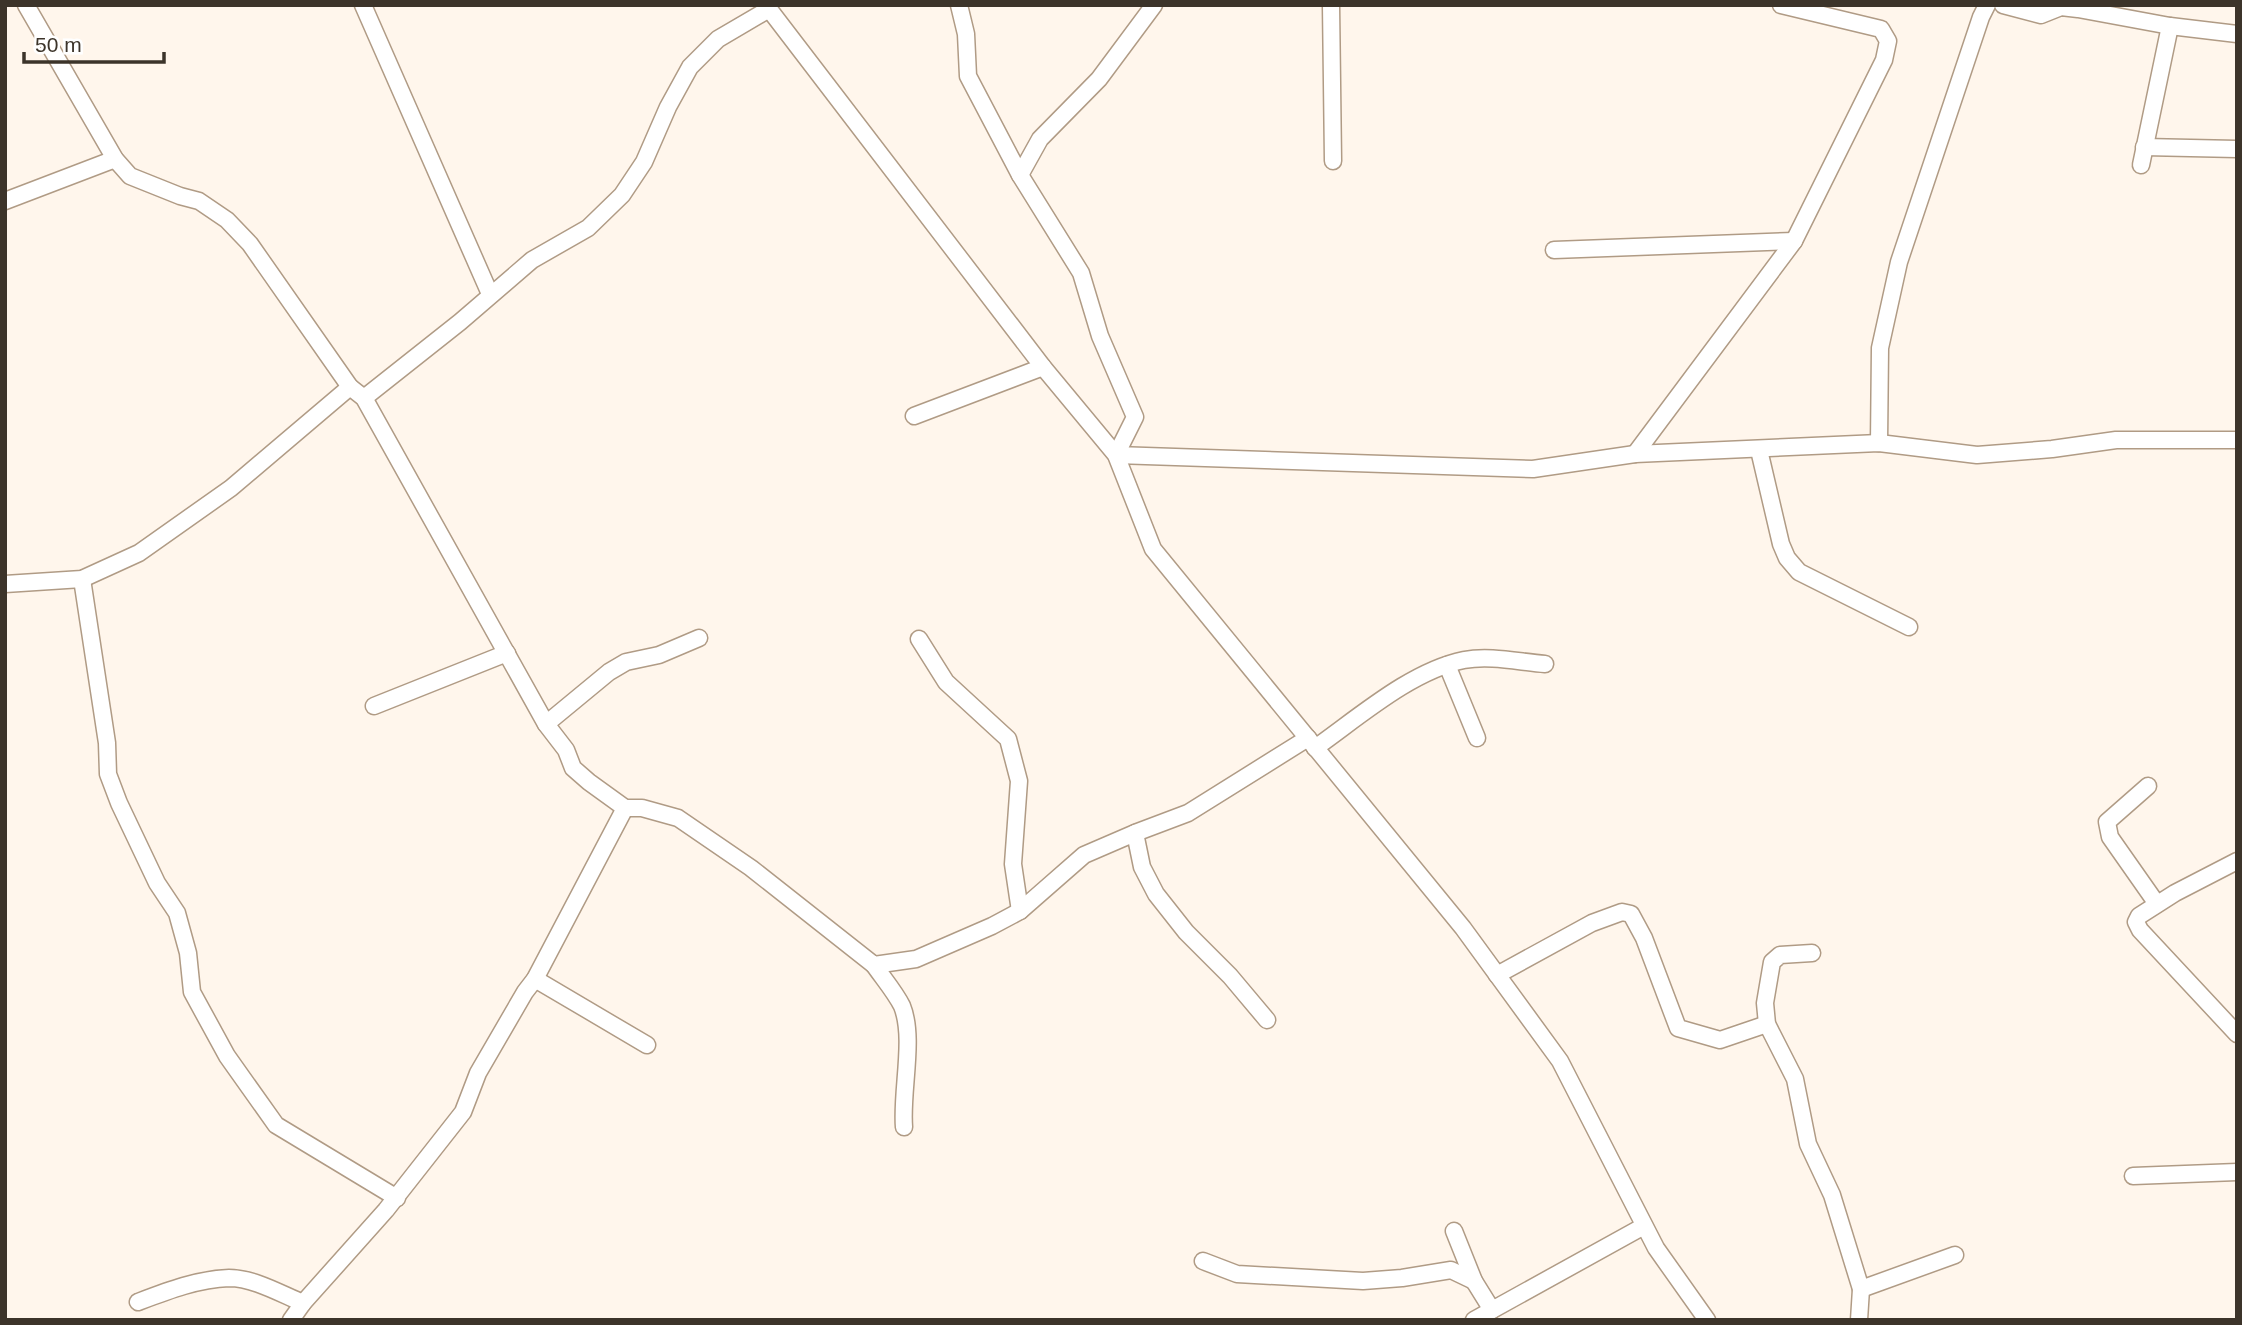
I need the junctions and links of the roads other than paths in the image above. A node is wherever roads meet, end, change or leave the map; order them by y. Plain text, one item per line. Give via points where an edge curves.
1 (26, 5) edge
2 (363, 5) edge
3 (959, 5) edge
4 (1154, 5) edge
5 (1331, 5) edge
6 (1781, 5) edge
7 (1987, 5) edge
8 (2003, 5) edge
9 (768, 7) edge
10 (1810, 9) edge
11 (2169, 26) junction
12 (2237, 34) edge
13 (2144, 146) junction
14 (2237, 149) edge
15 (115, 159) junction
16 (1333, 161) dead end
17 (2141, 165) dead end
18 (1020, 175) junction
19 (5, 201) edge
20 (1794, 241) junction
21 (1554, 250) dead end
22 (490, 294) junction
23 (1043, 367) junction
24 (351, 387) junction
25 (364, 398) junction
26 (914, 416) dead end
27 (2237, 440) edge
28 (1879, 443) junction
29 (1759, 450) junction
30 (1635, 454) junction
31 (1116, 455) junction
32 (82, 579) junction
33 (5, 584) edge
34 (1909, 627) dead end
35 (699, 638) dead end
36 (919, 639) dead end
37 (507, 653) junction
38 (1545, 664) dead end
39 (1447, 665) junction
40 (373, 706) dead end
41 (547, 724) junction
42 (1477, 738) dead end
43 (1312, 743) junction
44 (2148, 786) dead end
45 (625, 808) junction
46 (1135, 833) junction
47 (2237, 861) edge
48 (2157, 904) junction
49 (1020, 911) junction
50 (1812, 953) dead end
51 (874, 965) junction
52 (1497, 975) junction
53 (535, 979) junction
54 (1267, 1020) dead end
55 (1767, 1024) junction
56 (2237, 1034) edge
57 (647, 1045) dead end
58 (904, 1127) dead end
59 (2237, 1172) edge
60 (2133, 1176) dead end
61 (397, 1198) junction
62 (1644, 1226) junction
63 (1454, 1231) dead end
64 (1955, 1255) dead end
65 (1203, 1261) dead end
66 (1474, 1281) junction
67 (1861, 1289) junction
68 (138, 1302) dead end
69 (303, 1303) junction
70 (1492, 1310) junction
71 (291, 1320) edge
72 (1474, 1320) edge
73 (1707, 1320) edge
74 (1859, 1320) edge

1 - 15 street
2 - 22 street
3 - 18 street via 968,76
4 - 18 street via 1099,79 1040,139
5 - 16 street
6 - 10 street
7 - 28 street via 1899,262 1880,348
8 - 11 street via 2041,15 2061,7 2078,9
9 - 22 street via 718,39 690,67 644,162 622,195 588,228 532,260
9 - 23 street
10 - 20 street via 1881,29 1888,41 1884,60
11 - 12 street
11 - 13 street
13 - 14 street
13 - 17 street
15 - 19 street
15 - 24 street via 130,176 199,201 227,220 250,244
18 - 31 street via 1081,273 1100,336 1135,417
20 - 21 street
20 - 30 street
22 - 25 street
23 - 26 street
23 - 31 street
24 - 25 street
24 - 32 street via 211,502 139,553
25 - 37 street
27 - 28 street via 2116,440 1977,456
28 - 29 street
29 - 30 street
29 - 34 street via 1787,558 1799,572
30 - 31 street via 1533,469
31 - 43 street via 1153,549
32 - 33 street
32 - 61 street via 108,774 157,883 177,913 192,992 261,1108 276,1125
35 - 41 street via 626,662
36 - 49 street via 946,682 1008,739 1018,781 1013,864
37 - 40 street
37 - 41 street
38 - 39 street via 1485,659
39 - 42 street
39 - 43 street
41 - 45 street via 573,768
43 - 46 street via 1188,813
43 - 52 street
44 - 48 street via 2108,822 2108,829
45 - 51 street via 678,818 751,868
45 - 53 street
46 - 49 street via 1084,855
46 - 54 street via 1142,867 1156,894
47 - 48 street
48 - 56 street via 2139,916 2140,930
49 - 51 street via 916,958
50 - 55 street via 1780,955 1772,962 1765,1003
51 - 58 street via 901,1006 907,1028
52 - 55 street via 1592,923 1622,912 1631,914 1644,938 1678,1028 1720,1040
52 - 62 street via 1560,1061
53 - 57 street
53 - 61 street via 478,1073 463,1112
55 - 67 street via 1795,1079 1808,1144 1832,1195
59 - 60 street
61 - 69 street
62 - 70 street
62 - 73 street
63 - 66 street
64 - 67 street
65 - 66 street via 1237,1273 1363,1281 1451,1270
66 - 70 street
67 - 74 street
68 - 69 street via 173,1288 231,1278 259,1284
69 - 71 street
70 - 72 street

